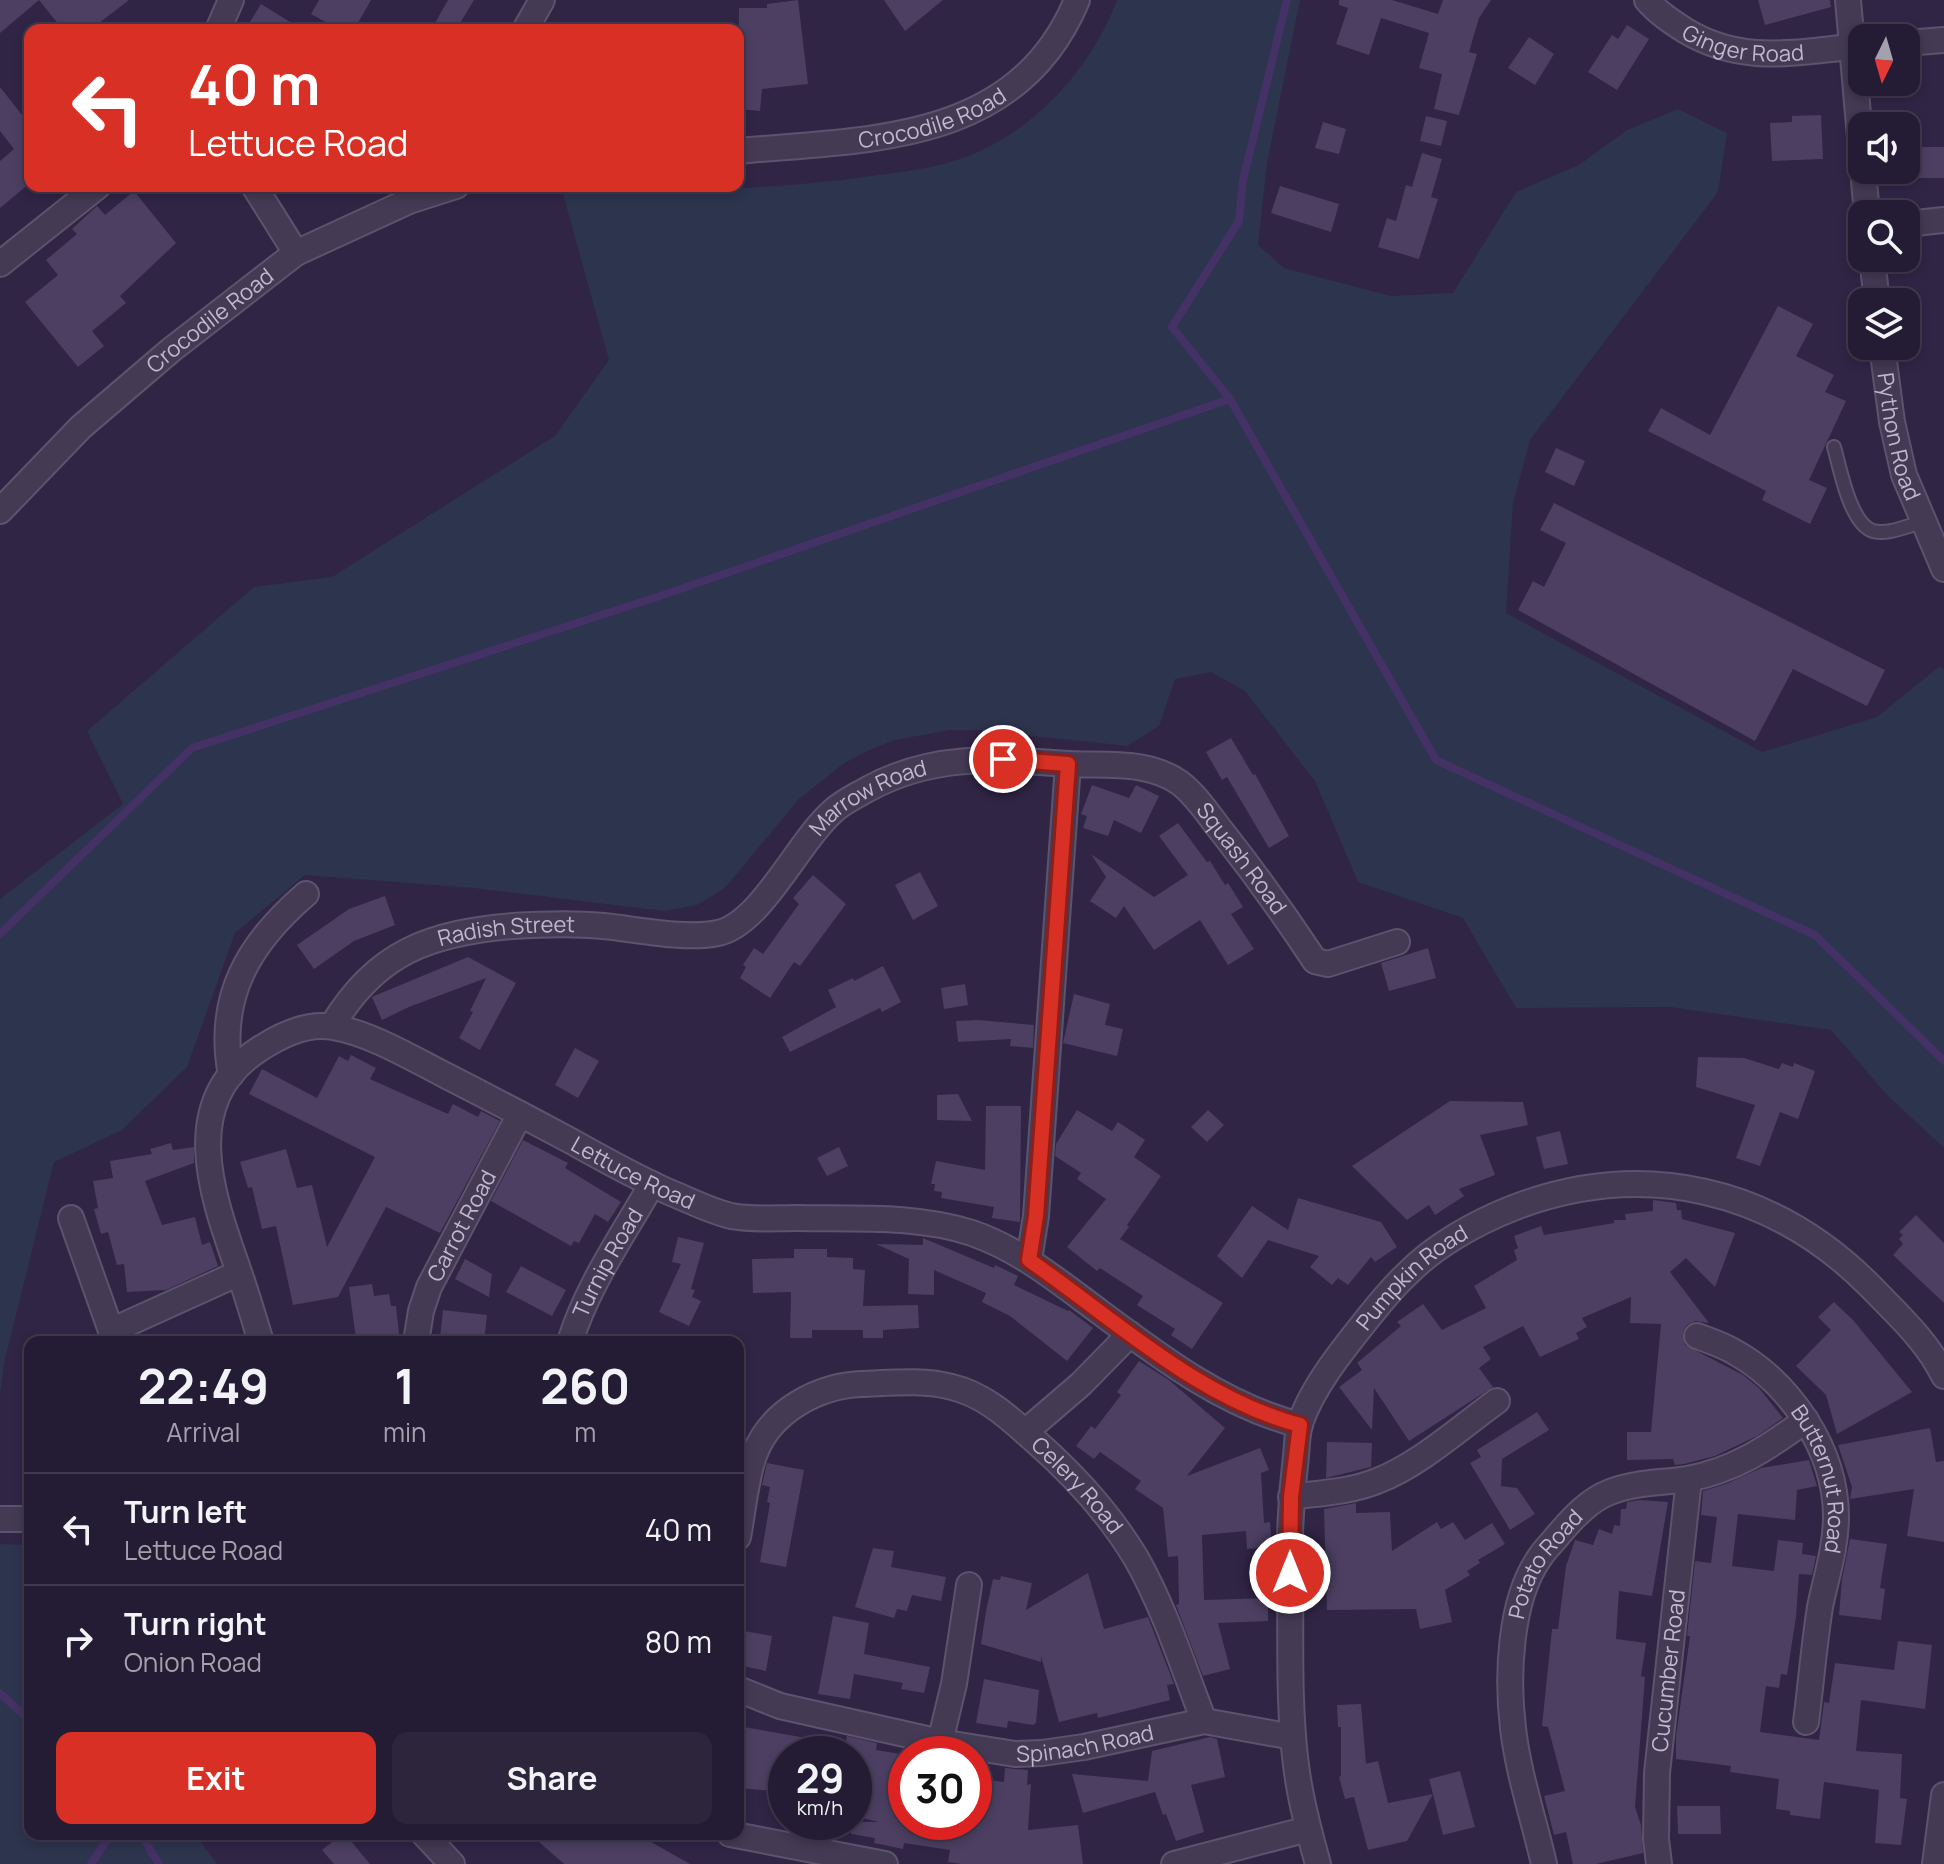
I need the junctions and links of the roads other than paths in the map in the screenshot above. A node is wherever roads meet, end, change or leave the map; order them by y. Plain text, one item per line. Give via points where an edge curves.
1 (231, 0) edge
2 (542, 0) edge
3 (1077, 0) edge
4 (1647, 0) edge
5 (1848, 0) edge
6 (221, 24) edge
7 (528, 24) edge
8 (1853, 24) edge
9 (1944, 40) edge
10 (1920, 42) edge
11 (1848, 48) edge
12 (744, 150) edge
13 (90, 192) edge
14 (258, 192) edge
15 (439, 192) edge
16 (1944, 220) edge
17 (1920, 223) edge
18 (296, 253) junction
19 (0, 264) edge
20 (1884, 360) edge
21 (1834, 447) dead end
22 (0, 511) edge
23 (1922, 522) junction
24 (1944, 569) edge
25 (1068, 764) junction
26 (306, 894) dead end
27 (718, 933) joint
28 (1397, 942) dead end
29 (332, 1026) junction
30 (231, 1075) junction
31 (520, 1114) junction
32 (652, 1184) junction
33 (71, 1218) dead end
34 (1029, 1260) junction
35 (239, 1273) junction
36 (1130, 1334) junction
37 (113, 1336) edge
38 (115, 1336) edge
39 (259, 1336) edge
40 (417, 1336) edge
41 (572, 1336) edge
42 (1697, 1336) dead end
43 (1944, 1376) edge
44 (1497, 1401) dead end
45 (1806, 1420) junction
46 (1300, 1425) junction
47 (1025, 1432) junction
48 (1689, 1479) junction
49 (1291, 1497) junction
50 (744, 1503) edge
51 (0, 1519) edge
52 (24, 1519) edge
53 (969, 1585) dead end
54 (744, 1692) edge
55 (1204, 1721) junction
56 (1806, 1722) dead end
57 (913, 1736) edge
58 (941, 1736) edge
59 (1293, 1737) junction
60 (992, 1750) edge
61 (1944, 1795) edge
62 (1308, 1829) junction
63 (744, 1837) edge
64 (430, 1840) edge
65 (452, 1864) edge
66 (885, 1864) edge
67 (1174, 1864) edge
68 (1318, 1864) edge
69 (1544, 1864) edge
70 (1659, 1864) edge
71 (1935, 1864) edge

1 - 6 street
2 - 7 street
3 - 12 street, Crocodile Road via 1066,26 1022,80 978,108 914,131
4 - 11 street, Ginger Road via 1699,39 1729,51 1783,55
5 - 8 street
9 - 10 street
13 - 19 street
14 - 18 street
15 - 18 street, Crocodile Road
16 - 17 street
18 - 22 street, Crocodile Road via 104,408
20 - 23 street, Python Road via 1901,462
21 - 23 lane via 1855,516 1865,526 1883,531
23 - 24 street, Python Road
25 - 27 street, Marrow Road via 980,759 909,770 882,782 834,810 748,916
25 - 28 street, Squash Road via 1143,768 1182,785 1271,893 1315,961 1328,964
25 - 34 street
26 - 30 street via 277,919 243,970 228,1027
27 - 29 street, Radish Street via 556,924 453,933 398,956 365,980
29 - 30 street, Lettuce Road via 274,1039
29 - 31 street, Lettuce Road via 389,1046
30 - 35 street, Lettuce Road via 214,1108 208,1155 217,1213
31 - 32 street, Lettuce Road
31 - 40 street, Carrot Road via 429,1287
32 - 34 street, Lettuce Road via 731,1216 944,1226
32 - 41 street, Turnip Road via 592,1288
33 - 37 street
34 - 36 street, Lettuce Road
35 - 38 street
35 - 39 street, Lettuce Road
36 - 46 street, Lettuce Road via 1238,1403
36 - 47 street
42 - 45 street, Butternut Road via 1758,1368
43 - 46 street, Pumpkin Road via 1922,1340 1867,1283 1797,1228 1711,1193 1609,1184 1504,1212 1463,1233 1407,1273 1333,1363
44 - 49 street via 1400,1471 1353,1488
45 - 48 street, Potato Road via 1760,1454
45 - 56 street, Butternut Road via 1823,1454 1836,1515
46 - 49 street, Pumpkin Road
47 - 50 street, Celery Road via 996,1407 950,1386 845,1385 803,1400 778,1418 754,1454
47 - 55 street, Celery Road via 1079,1484 1136,1559
48 - 69 street, Potato Road via 1624,1487 1601,1496 1574,1516 1538,1559 1523,1591 1514,1632 1513,1730
48 - 70 street, Cucumber Road via 1657,1773
49 - 59 street, Pumpkin Road
51 - 52 street
53 - 58 street
54 - 57 street, Spinach Road via 780,1706
55 - 59 street, Spinach Road
55 - 60 street, Spinach Road via 1042,1753
59 - 62 street, Pumpkin Road
61 - 71 street
62 - 67 street
62 - 68 street, Pumpkin Road
63 - 66 street
64 - 65 street

